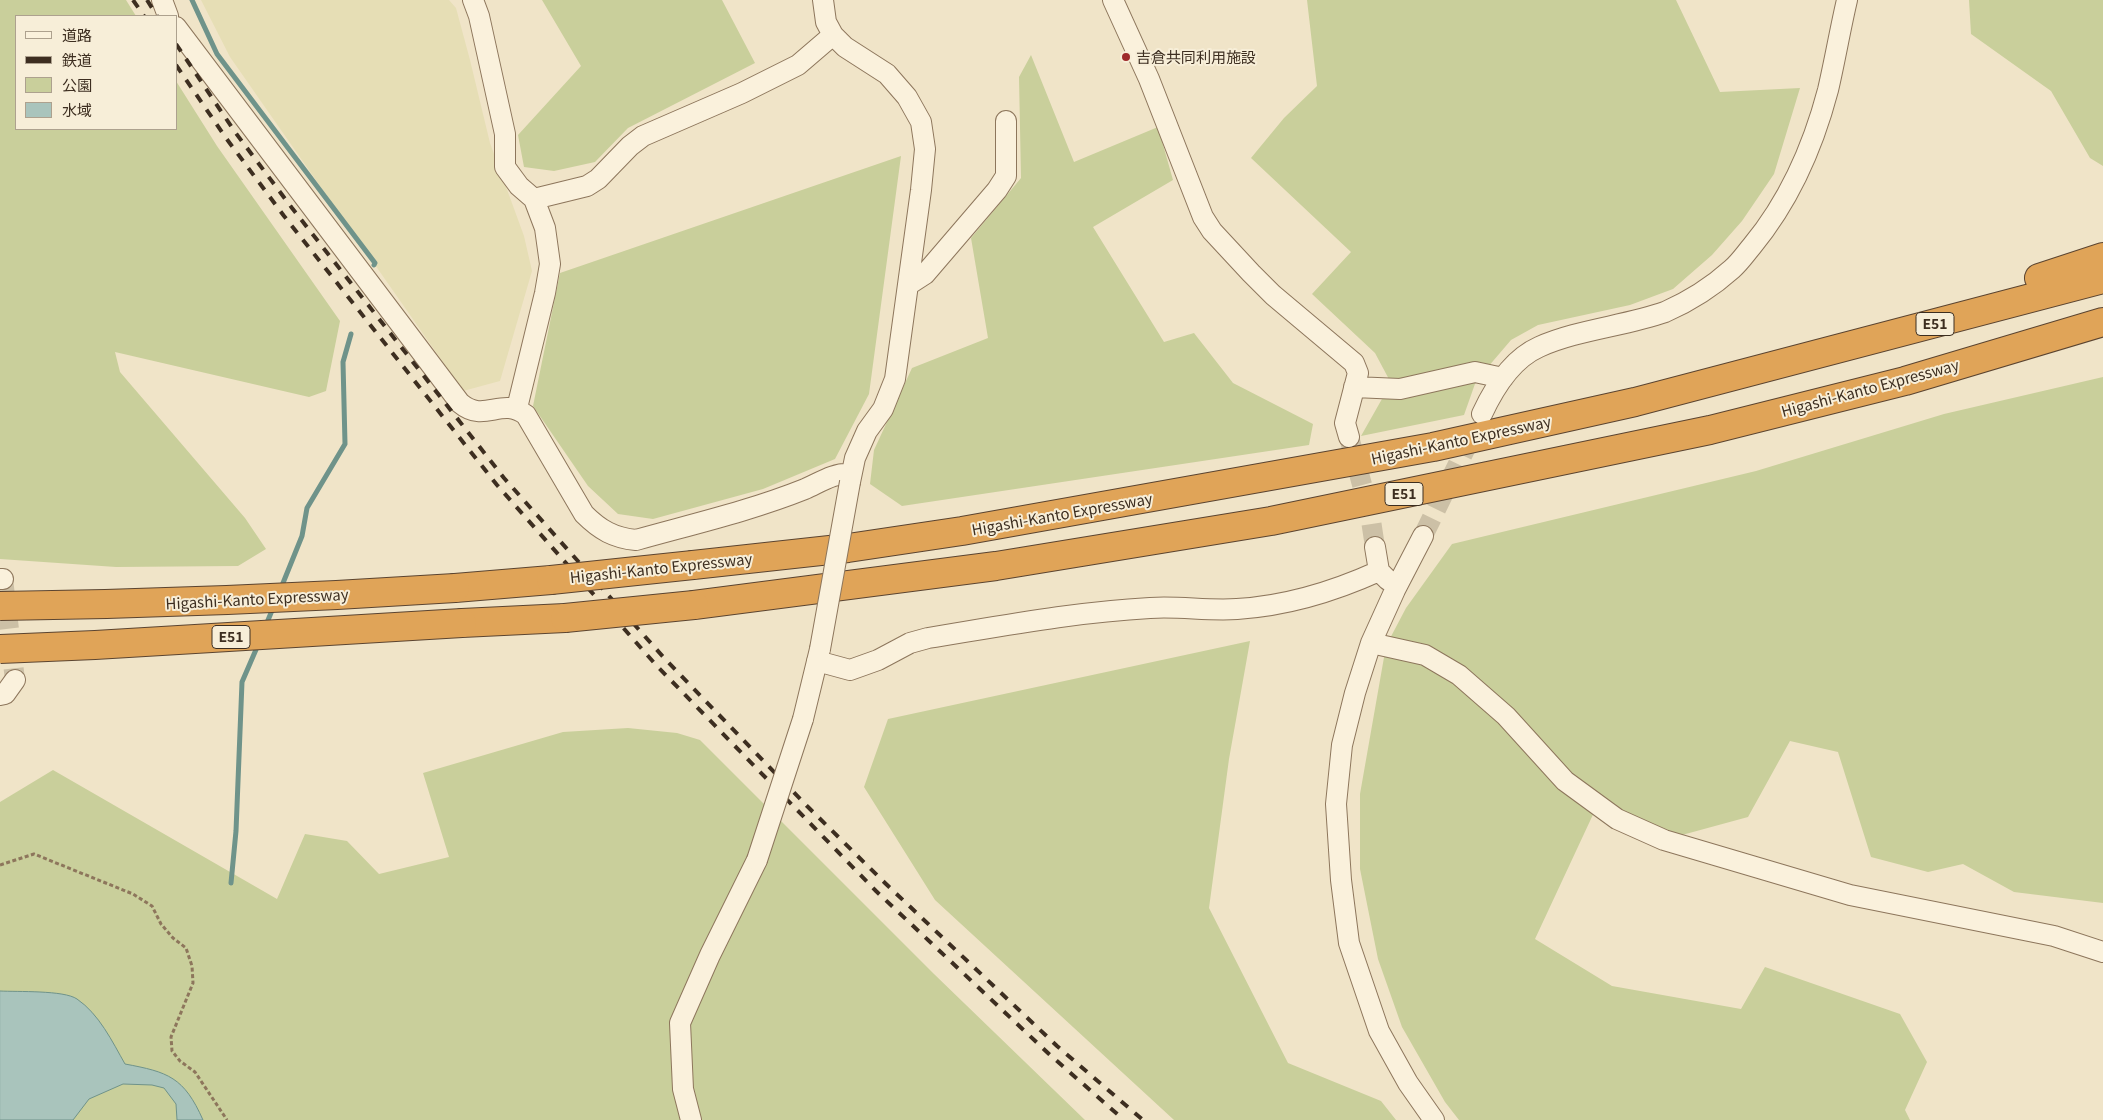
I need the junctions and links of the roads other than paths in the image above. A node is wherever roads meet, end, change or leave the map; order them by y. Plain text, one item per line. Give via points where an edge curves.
1 (162, 0) edge
2 (473, 0) edge
3 (822, 0) edge
4 (1113, 0) edge
5 (1847, 0) edge
6 (168, 15) edge
7 (178, 30) edge
8 (833, 35) junction
9 (1006, 121) dead end
10 (534, 199) junction
11 (2103, 257) edge
12 (2103, 279) edge
13 (908, 285) junction
14 (2103, 322) edge
15 (1768, 369) junction
16 (1503, 378) junction
17 (1354, 387) junction
18 (517, 408) junction
19 (1482, 414) tunnel mouth
20 (1349, 437) tunnel mouth
21 (850, 478) junction
22 (1424, 536) tunnel mouth
23 (1375, 547) tunnel mouth
24 (1379, 571) junction
25 (1395, 590) junction
26 (0, 606) edge
27 (1371, 643) junction
28 (0, 648) edge
29 (818, 655) junction
30 (15, 680) dead end
31 (0, 695) edge
32 (2103, 952) edge
33 (691, 1120) edge
34 (1434, 1120) edge

1 - 6 street
2 - 10 street via 506,134 505,167 518,186
3 - 8 street via 826,22
4 - 17 street via 1149,78 1203,218 1212,232 1273,295 1354,364 1358,373
5 - 16 street via 1828,91 1806,155 1789,194 1734,268 1700,294 1665,312 1538,348 1516,363
7 - 18 street via 460,403 468,410 479,412
8 - 10 street via 798,65 643,136 587,186
8 - 13 street via 845,47 887,74 907,96 921,122 925,150
9 - 13 street via 1006,176 925,274
10 - 18 street via 545,228 550,264
11 - 15 highway
12 - 15 highway, Higashi-Kanto Expressway / E51
13 - 21 street via 895,379 883,409 866,430
14 - 28 highway, Higashi-Kanto Expressway / E51, bridge via 1906,381 1710,430 1280,519 996,566 694,605 564,618
15 - 26 highway, Higashi-Kanto Expressway / E51, bridge via 1380,458 848,548 454,588 160,604
16 - 17 street via 1475,372 1400,389
16 - 19 street
17 - 20 street via 1345,423
18 - 21 street via 526,415 584,514 596,526 621,538 636,540 740,511 841,474
21 - 29 street, bridge
22 - 25 street
23 - 24 street
24 - 25 street
24 - 29 street via 1299,599 1263,607 1151,608 1080,614 928,638 850,670
25 - 27 street
27 - 32 street via 1425,655 1459,675 1506,716 1565,781 1617,819 1664,840 1850,895 2054,936
27 - 34 street via 1342,745 1336,804 1349,943 1379,1031 1408,1083
29 - 33 street, bridge via 803,719 757,860 680,1023 684,1089
30 - 31 street via 5,694

